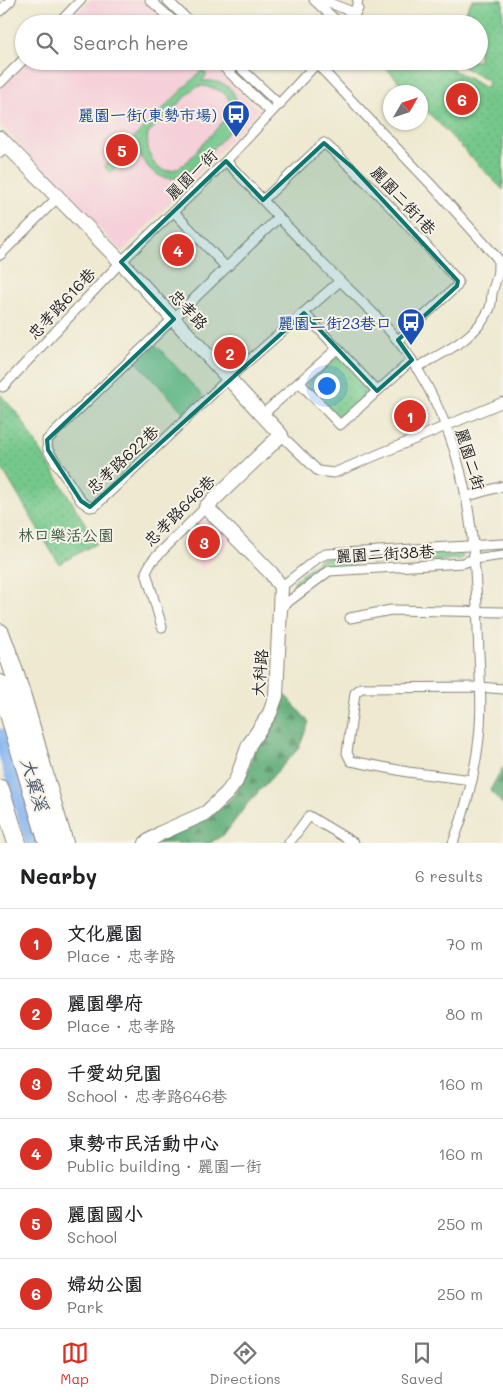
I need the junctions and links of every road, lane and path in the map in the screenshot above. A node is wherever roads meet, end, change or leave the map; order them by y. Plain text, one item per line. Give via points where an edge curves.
1 (11, 0) edge
2 (81, 0) edge
3 (150, 0) edge
4 (167, 0) edge
5 (314, 0) edge
6 (322, 0) edge
7 (358, 0) edge
8 (364, 0) edge
9 (0, 11) edge
10 (356, 13) junction
11 (67, 15) edge
12 (166, 15) edge
13 (183, 15) edge
14 (330, 15) edge
15 (15, 68) edge
16 (227, 70) edge
17 (243, 70) edge
18 (312, 70) edge
19 (325, 70) edge
20 (0, 84) edge
21 (280, 105) junction
22 (271, 112) junction
23 (2, 146) edge
24 (226, 160) junction
25 (58, 197) junction
26 (263, 200) junction
27 (174, 212) junction
28 (278, 218) junction
29 (0, 255) edge
30 (121, 262) junction
31 (226, 267) junction
32 (340, 281) junction
33 (304, 313) junction
34 (174, 319) junction
35 (398, 340) junction
36 (338, 348) junction
37 (414, 364) junction
38 (230, 377) junction
39 (299, 382) junction
40 (3, 387) dead end
41 (377, 391) junction
42 (503, 402) edge
43 (263, 414) junction
44 (446, 426) junction
45 (281, 435) junction
46 (503, 486) edge
47 (468, 496) junction
48 (206, 507) junction
49 (503, 544) edge
50 (474, 547) junction
51 (362, 553) junction
52 (503, 556) edge
53 (474, 559) junction
54 (363, 569) junction
55 (280, 588) junction
56 (280, 608) junction
57 (477, 612) junction
58 (503, 612) edge
59 (350, 618) dead end
60 (162, 627) dead end
61 (0, 634) edge
62 (0, 684) edge
63 (480, 687) junction
64 (503, 688) edge
65 (472, 780) junction
66 (0, 789) edge
67 (17, 843) edge
68 (48, 843) edge
69 (64, 843) edge
70 (146, 843) edge
71 (289, 843) edge
72 (354, 843) edge
73 (453, 843) edge

1 - 9 street
2 - 11 street
3 - 12 street
4 - 13 street
5 - 14 street
6 - 10 street
7 - 10 street
8 - 10 street
15 - 20 street
16 - 22 street
17 - 21 street
18 - 21 street, 麗園一街
19 - 37 street via 498,259 498,278 490,307 469,337
21 - 22 street, 麗園一街
22 - 24 street, 麗園一街
23 - 25 street, 忠孝路
24 - 26 street, 麗園二街
24 - 27 street, 麗園一街
25 - 29 street
25 - 30 street, 忠孝路
26 - 28 street, 麗園二街
26 - 35 street, 麗園二街1巷 via 324,143 396,212 458,280 456,286
27 - 30 street, 麗園一街
27 - 31 street
28 - 31 street
28 - 32 street, 麗園二街
30 - 34 street, 忠孝路
30 - 40 street, 忠孝路616巷
31 - 34 street
32 - 33 street
32 - 35 street, 麗園二街
33 - 36 street
33 - 38 street
34 - 38 street, 忠孝路
34 - 38 street, 忠孝路622巷 via 47,440 48,450 81,502 95,506
35 - 37 street, 麗園二街
36 - 39 street
36 - 41 street
37 - 41 street
37 - 44 street, 麗園二街
38 - 43 street, 忠孝路
39 - 41 street via 340,425
39 - 43 street
42 - 44 street, 忠孝路
43 - 45 street, 忠孝路
44 - 45 street, 忠孝路 via 334,473 318,471
44 - 47 street, 麗園二街
45 - 48 street, 忠孝路646巷
46 - 47 street
47 - 50 street, 麗園二街
48 - 55 street via 272,573
48 - 60 street, 忠孝路646巷 via 152,561 146,572
49 - 50 street, 麗園二街38巷
50 - 51 street, 麗園二街38巷
50 - 53 street, 麗園二街
51 - 54 street
51 - 55 street, 麗園二街38巷 via 326,554
52 - 53 street, 麗園二街38巷
53 - 54 street, 麗園二街38巷 via 463,563
53 - 57 street, 麗園二街
54 - 56 street, 麗園二街38巷 via 325,573
55 - 56 street, 大科路
56 - 70 street, 大科路 via 276,696 270,713 249,746 236,781 206,813
57 - 58 street
57 - 59 street via 391,610
57 - 63 street, 麗園二街
61 - 69 highway via 26,706
62 - 68 highway
63 - 64 street
63 - 65 street, 麗園二街 via 479,737
63 - 65 street via 361,688 355,693 347,752 351,761
65 - 73 street, 麗園二街
66 - 67 highway
71 - 72 street via 309,816

